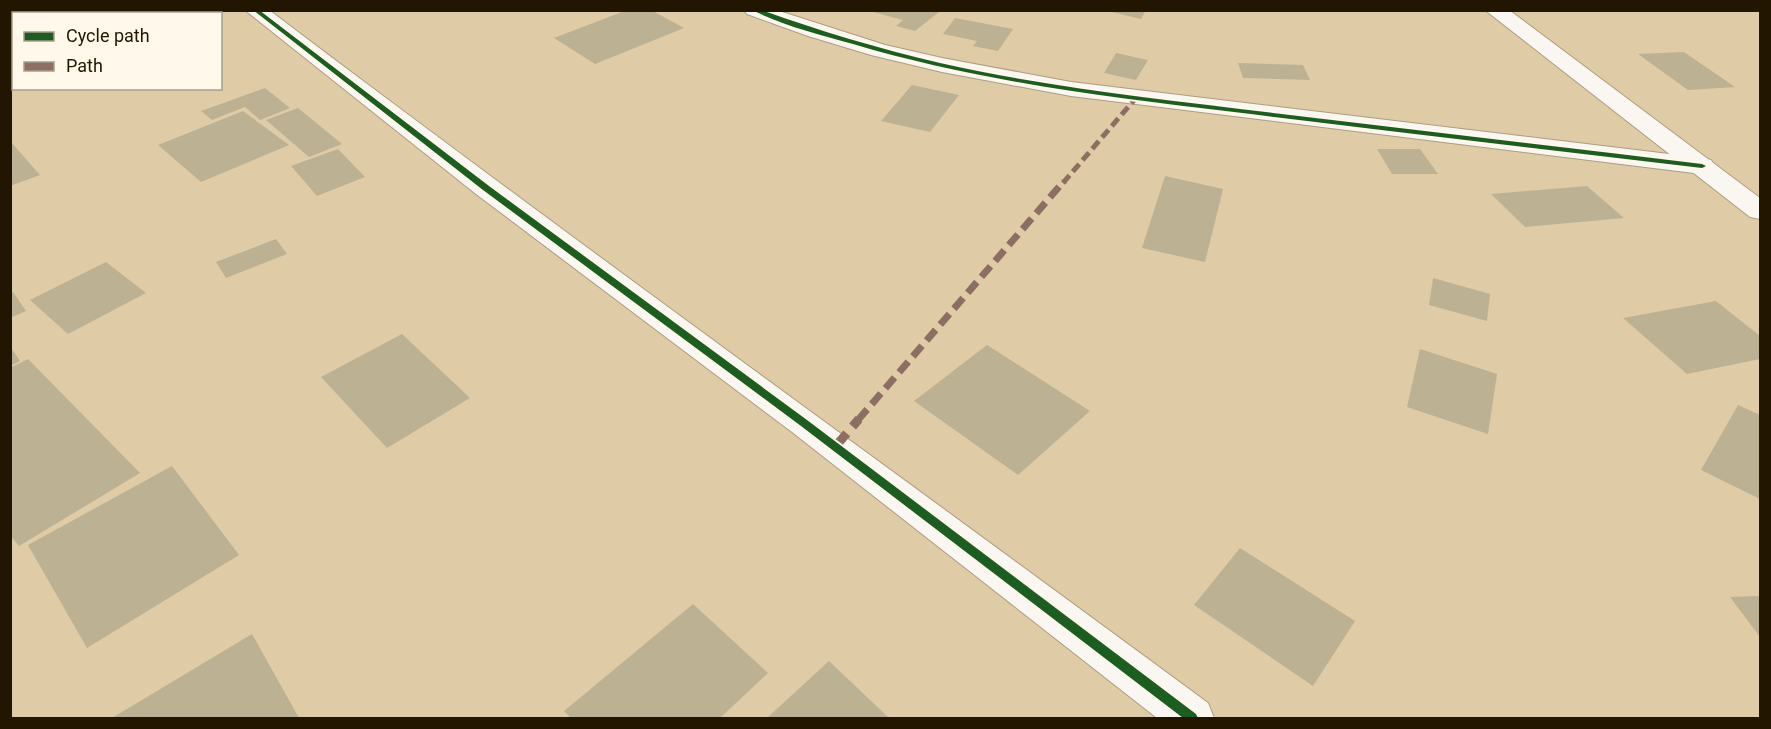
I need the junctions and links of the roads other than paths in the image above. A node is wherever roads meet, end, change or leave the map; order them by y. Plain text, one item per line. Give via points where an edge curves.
1 (255, 10) edge
2 (754, 10) edge
3 (1494, 10) edge
4 (1702, 166) junction
5 (1761, 212) edge
6 (1192, 718) edge

1 - 6 street
2 - 4 street via 859,45 1023,82
3 - 4 street
4 - 5 street

